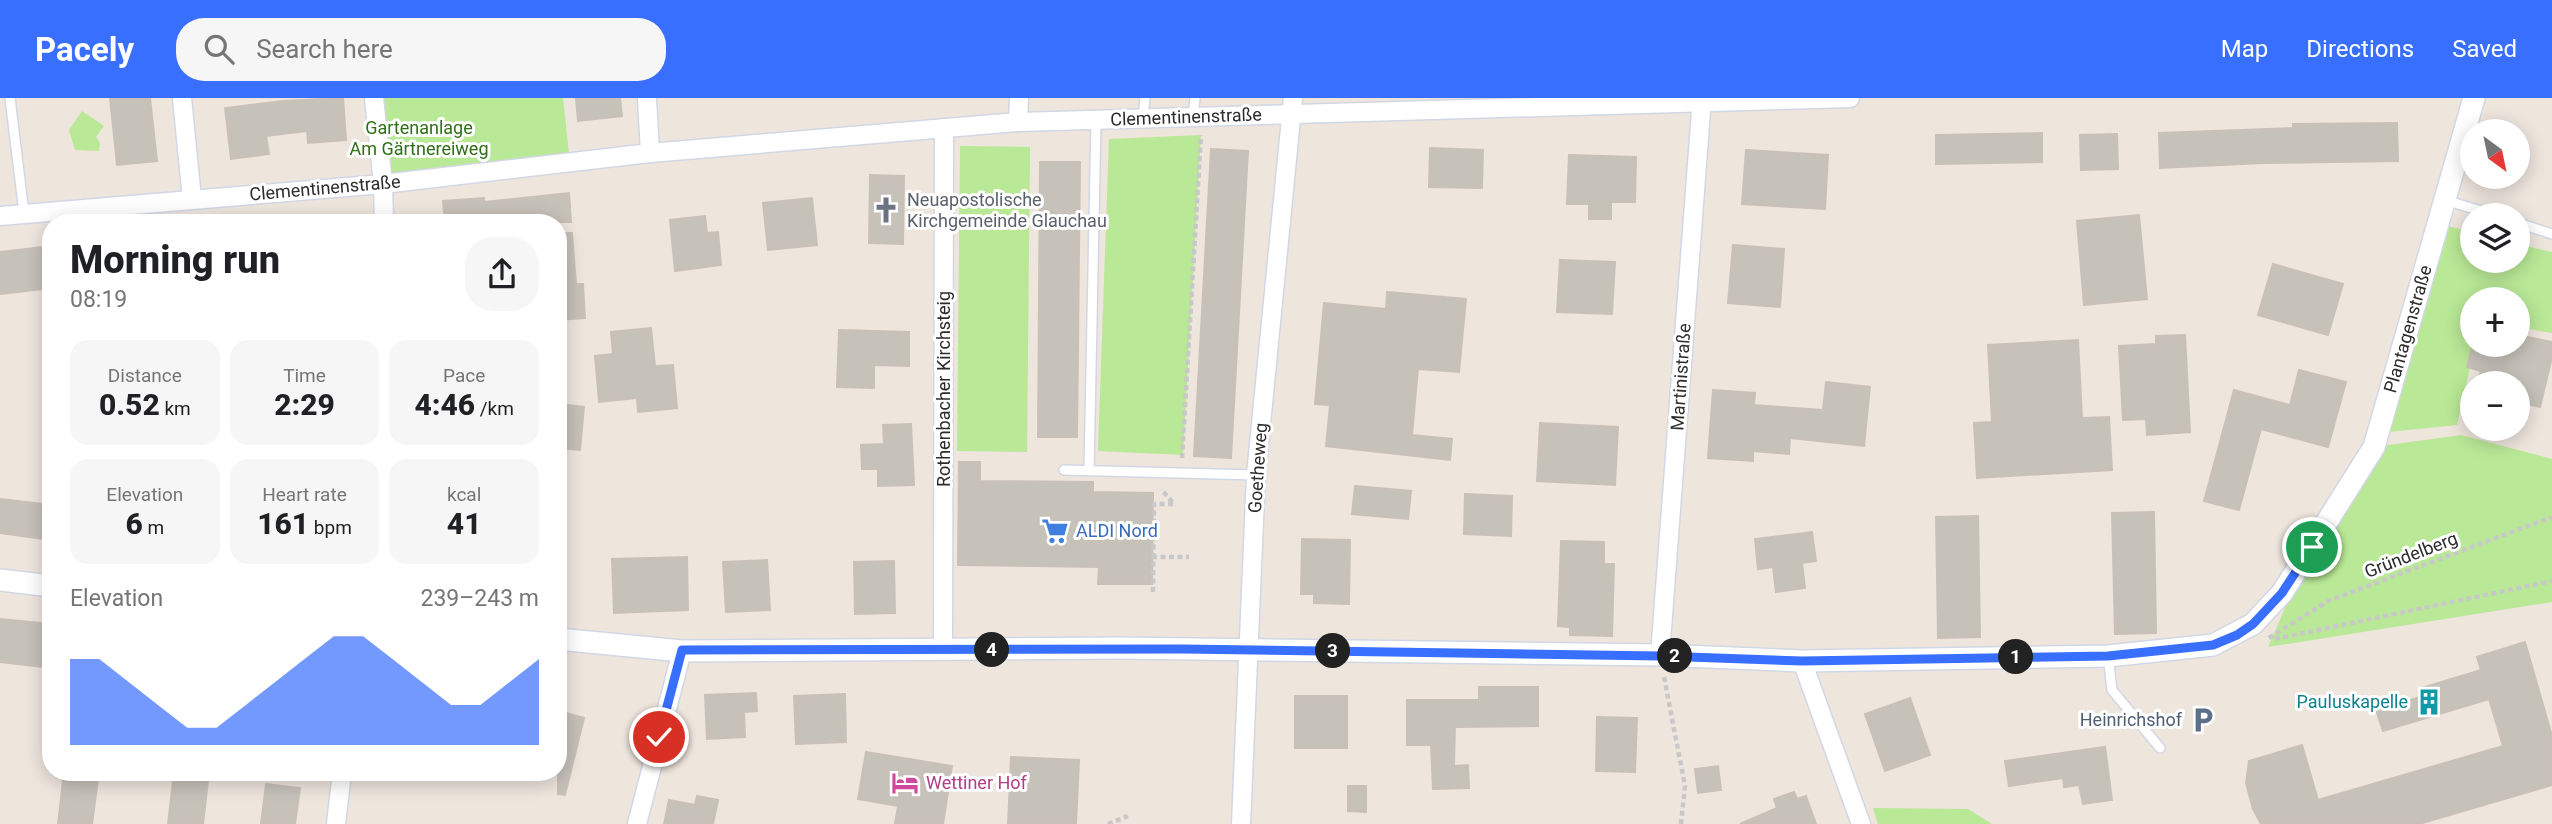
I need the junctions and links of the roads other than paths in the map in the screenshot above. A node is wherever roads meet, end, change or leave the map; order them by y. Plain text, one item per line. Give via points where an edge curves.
1 (10, 98) edge
2 (182, 98) edge
3 (374, 98) edge
4 (647, 98) edge
5 (1019, 98) edge
6 (1145, 98) edge
7 (1195, 98) edge
8 (1850, 98) edge
9 (2474, 98) edge
10 (1702, 100) edge
11 (1292, 106) edge
12 (1199, 117) junction
13 (1143, 118) junction
14 (1096, 120) junction
15 (1018, 122) junction
16 (944, 128) junction
17 (650, 153) junction
18 (383, 184) junction
19 (192, 198) junction
20 (2445, 200) junction
21 (2460, 205) edge
22 (24, 213) junction
23 (384, 214) edge
24 (0, 216) edge
25 (2530, 227) edge
26 (2552, 234) edge
27 (1064, 470) dead end
28 (1089, 470) junction
29 (1256, 475) junction
30 (0, 580) edge
31 (42, 585) edge
32 (567, 640) edge
33 (682, 650) junction
34 (943, 650) junction
35 (1248, 650) junction
36 (1660, 656) junction
37 (2108, 656) junction
38 (1802, 661) junction
39 (2160, 748) dead end
40 (341, 781) edge
41 (336, 824) edge
42 (637, 824) edge
43 (1241, 824) edge
44 (1860, 824) edge

1 - 22 lane
2 - 19 street
3 - 18 street
4 - 17 street
5 - 15 street
6 - 13 lane
7 - 12 lane
8 - 10 street, Clementinenstraße
9 - 20 street, Plantagenstraße
10 - 11 street, Clementinenstraße
10 - 36 street, Martinistraße
11 - 12 street, Clementinenstraße
11 - 29 street, Goetheweg
12 - 13 street, Clementinenstraße
13 - 14 street, Clementinenstraße
14 - 15 street, Clementinenstraße
14 - 28 lane
15 - 16 street, Clementinenstraße
16 - 17 street, Clementinenstraße
16 - 34 street, Rothenbacher Kirchsteig
17 - 18 street, Clementinenstraße
18 - 19 street, Clementinenstraße
18 - 23 street
19 - 22 street, Clementinenstraße
20 - 21 lane
20 - 37 street, Plantagenstraße via 2374,447 2282,593 2253,624 2213,645
22 - 24 street, Clementinenstraße
25 - 26 lane
27 - 28 lane
28 - 29 lane
29 - 35 street, Goetheweg
30 - 31 street
32 - 33 street
33 - 34 street
33 - 42 street
34 - 35 street
35 - 36 street
35 - 43 street, Goetheweg
36 - 38 street
37 - 38 street
37 - 39 lane via 2112,690
38 - 44 street
40 - 41 street

